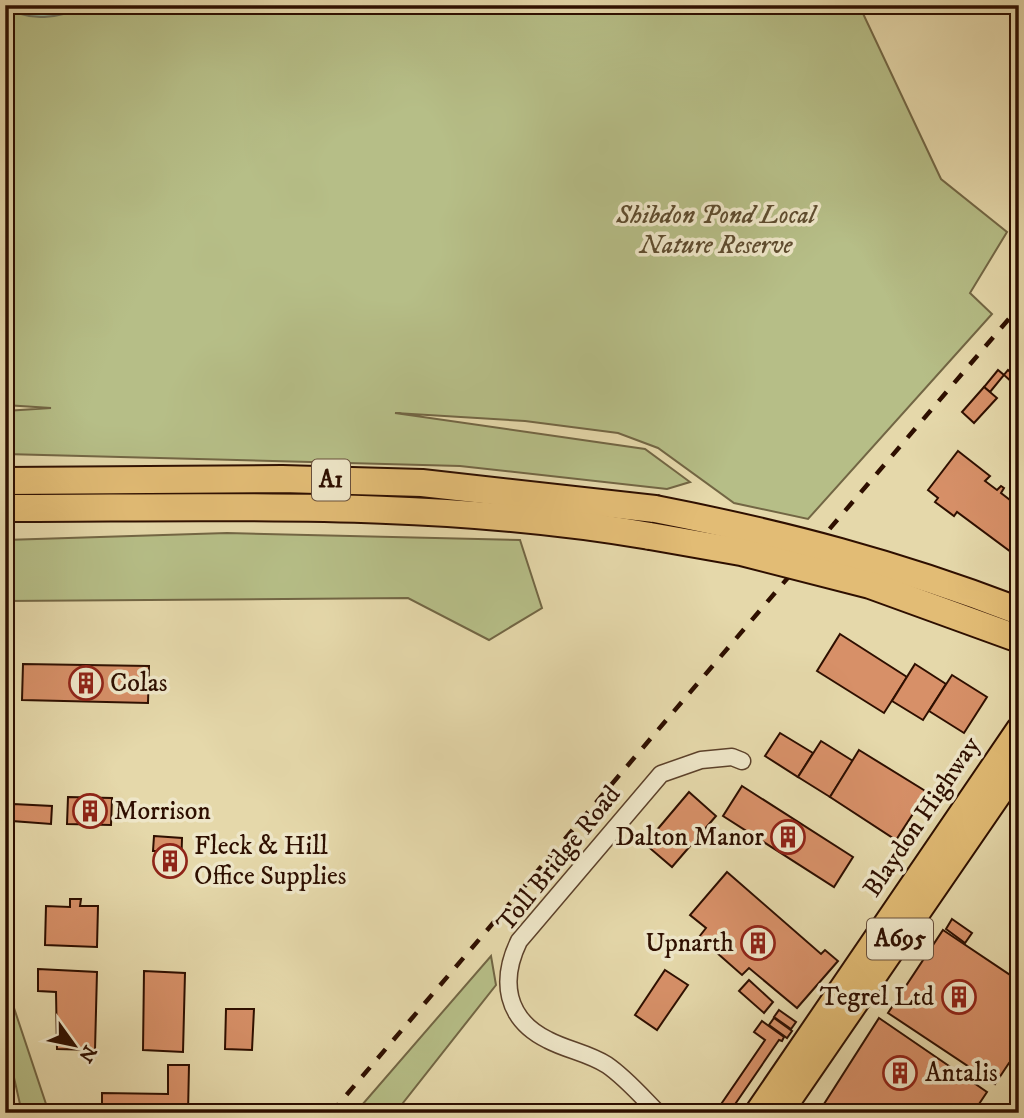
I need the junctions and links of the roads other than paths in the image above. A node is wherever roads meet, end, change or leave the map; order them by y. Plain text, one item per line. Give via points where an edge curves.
1 (5, 481) edge
2 (5, 508) edge
3 (53, 508) junction
4 (5, 516) edge
5 (1019, 611) edge
6 (1019, 639) edge
7 (1019, 719) edge
8 (1019, 729) edge
9 (742, 761) dead end
10 (1019, 765) edge
11 (991, 768) junction
12 (658, 1113) edge
13 (757, 1113) edge
14 (780, 1113) edge

1 - 5 highway, A1, bridge via 422,483 655,509 852,553
2 - 3 highway, A1
3 - 4 highway
3 - 6 highway, A1, bridge via 430,512 562,522 741,552 870,585
7 - 11 main road
8 - 11 main road, Blaydon Highway / A695
9 - 12 street, Toll Bridge Road via 732,757 701,760 661,774 519,941 510,960 508,990 514,1009 527,1026 547,1040 586,1053 607,1066
10 - 14 main road, Blaydon Highway / A695
11 - 13 main road, Blaydon Highway / A695

